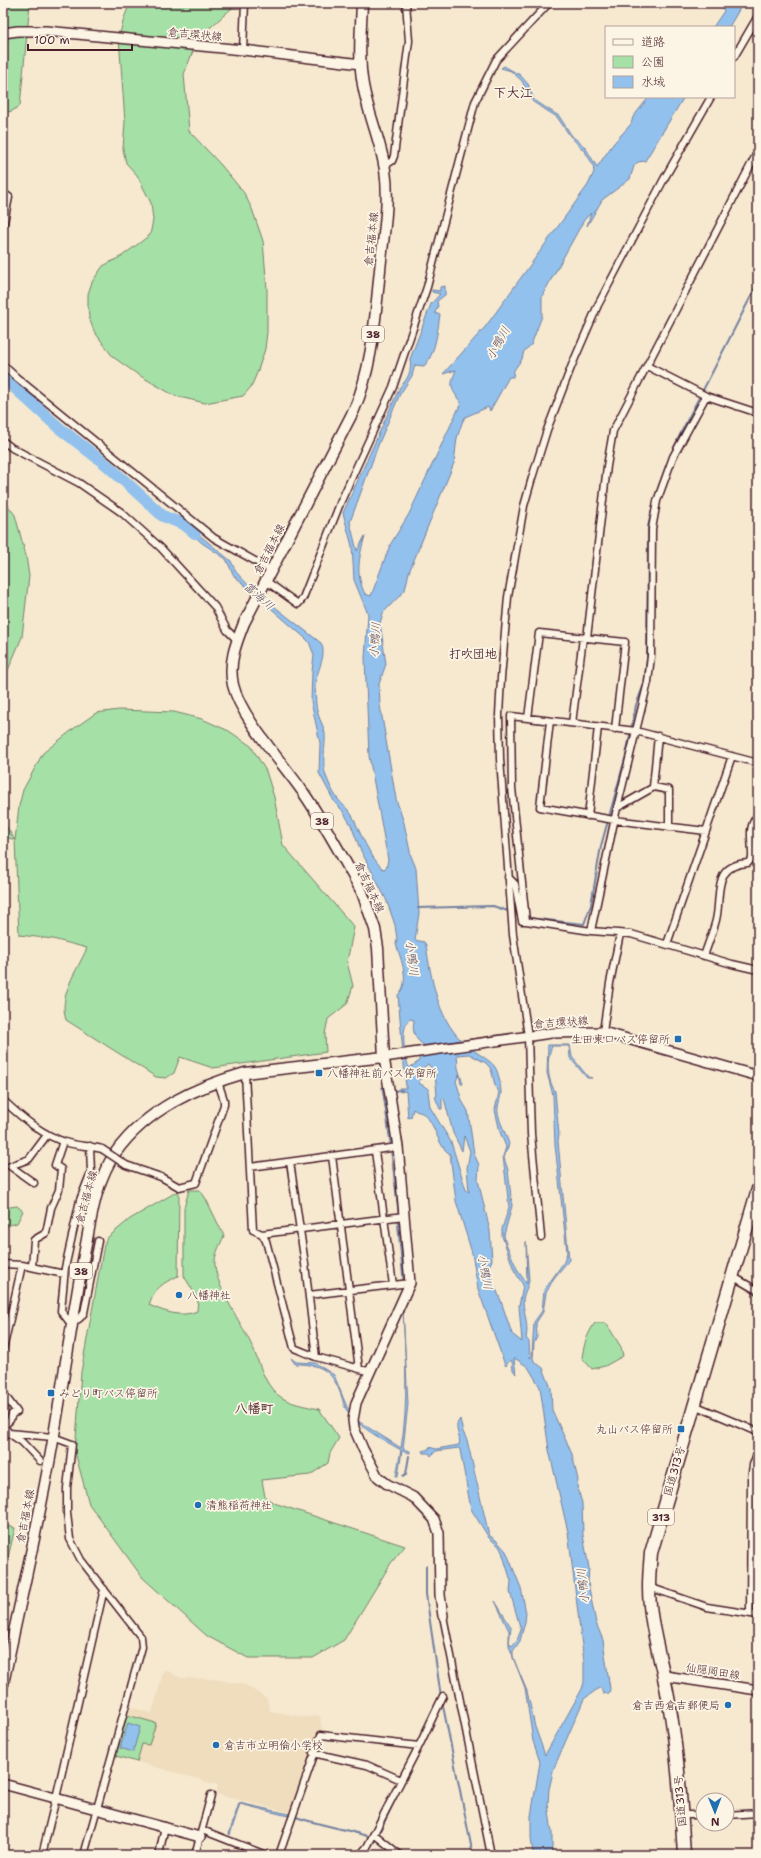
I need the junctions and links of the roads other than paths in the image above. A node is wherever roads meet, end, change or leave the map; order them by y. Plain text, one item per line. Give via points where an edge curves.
1 (245, 3) edge
2 (362, 3) edge
3 (406, 3) edge
4 (549, 3) edge
5 (758, 16) edge
6 (758, 24) edge
7 (751, 27) junction
8 (3, 33) edge
9 (243, 50) junction
10 (735, 55) edge
11 (361, 64) junction
12 (710, 98) edge
13 (758, 151) edge
14 (384, 166) junction
15 (3, 193) edge
16 (3, 227) edge
17 (3, 365) edge
18 (646, 366) junction
19 (706, 396) junction
20 (758, 413) edge
21 (3, 441) edge
22 (271, 570) junction
23 (265, 583) junction
24 (585, 638) junction
25 (237, 640) junction
26 (528, 718) junction
27 (550, 721) junction
28 (572, 723) junction
29 (598, 727) junction
30 (615, 729) junction
31 (636, 731) junction
32 (658, 736) junction
33 (732, 756) junction
34 (758, 763) edge
35 (652, 788) junction
36 (617, 808) junction
37 (588, 816) junction
38 (758, 816) edge
39 (614, 820) junction
40 (669, 827) junction
41 (706, 831) junction
42 (508, 878) junction
43 (526, 921) junction
44 (591, 931) junction
45 (620, 934) junction
46 (667, 944) junction
47 (704, 956) junction
48 (758, 970) edge
49 (603, 1032) junction
50 (528, 1036) junction
51 (384, 1056) junction
52 (245, 1072) junction
53 (758, 1076) edge
54 (218, 1082) junction
55 (3, 1100) edge
56 (47, 1135) junction
57 (63, 1141) junction
58 (90, 1146) junction
59 (398, 1147) junction
60 (375, 1151) junction
61 (332, 1156) junction
62 (290, 1162) junction
63 (250, 1167) junction
64 (34, 1183) dead end
65 (758, 1189) edge
66 (404, 1216) junction
67 (383, 1218) junction
68 (341, 1224) junction
69 (300, 1229) junction
70 (262, 1234) junction
71 (541, 1237) dead end
72 (98, 1241) dead end
73 (3, 1264) edge
74 (22, 1265) junction
75 (32, 1267) junction
76 (64, 1274) junction
77 (732, 1276) junction
78 (410, 1283) junction
79 (392, 1285) junction
80 (349, 1290) junction
81 (758, 1291) edge
82 (309, 1295) junction
83 (71, 1324) junction
84 (3, 1350) edge
85 (316, 1357) junction
86 (359, 1368) junction
87 (371, 1372) junction
88 (3, 1393) edge
89 (694, 1405) junction
90 (3, 1426) edge
91 (758, 1432) edge
92 (8, 1433) junction
93 (54, 1437) junction
94 (758, 1451) edge
95 (40, 1461) dead end
96 (751, 1479) junction
97 (758, 1480) edge
98 (649, 1587) junction
99 (104, 1589) junction
100 (750, 1614) junction
101 (758, 1615) edge
102 (443, 1616) joint
103 (665, 1676) junction
104 (3, 1684) edge
105 (758, 1690) edge
106 (443, 1696) dead end
107 (419, 1746) junction
108 (313, 1753) junction
109 (400, 1780) junction
110 (3, 1784) edge
111 (212, 1795) dead end
112 (56, 1798) junction
113 (96, 1808) junction
114 (758, 1813) edge
115 (735, 1814) edge
116 (682, 1815) junction
117 (695, 1815) edge
118 (165, 1826) junction
119 (201, 1834) junction
120 (374, 1834) junction
121 (253, 1853) edge
122 (42, 1855) edge
123 (84, 1855) edge
124 (159, 1855) edge
125 (196, 1855) edge
126 (266, 1855) edge
127 (279, 1855) edge
128 (360, 1855) edge
129 (400, 1855) edge
130 (491, 1855) edge
131 (684, 1855) edge

1 - 9 street
2 - 11 main road, 倉吉福本線 / 38
3 - 14 street via 409,41 394,156 392,161
4 - 23 street via 496,60 475,102 428,287 393,387 341,501 303,598 298,604
5 - 7 street
6 - 7 street
7 - 10 street
8 - 9 main road, 倉吉環状線 via 46,31
9 - 11 main road, 倉吉環状線
11 - 14 main road, 倉吉福本線 / 38 via 363,86
12 - 42 street via 664,179 598,305 547,430 524,506 508,597 499,708
13 - 18 street
14 - 22 main road, 倉吉福本線 / 38 via 387,186 386,213 371,351 365,380 354,410
15 - 16 street via 9,197
17 - 22 street via 214,538
18 - 19 street
18 - 24 street via 613,431
19 - 20 street
19 - 31 street via 673,457 657,501 652,529 651,656 648,682
21 - 25 street via 79,483 121,512 161,548 215,607 227,630
22 - 23 main road, 倉吉福本線 / 38
23 - 25 main road, 倉吉福本線 / 38
24 - 26 street via 539,633
24 - 28 street
24 - 30 street via 625,642
25 - 51 main road, 倉吉福本線 / 38 via 232,657 232,671 233,685 238,698 251,721 304,792 362,892 369,909 378,948
26 - 27 street
26 - 43 street via 511,716 512,788
27 - 28 street
27 - 37 street via 540,807
28 - 29 street
29 - 30 street
29 - 37 street
30 - 31 street
31 - 32 street
31 - 36 street
32 - 33 street
32 - 35 street
33 - 34 street
33 - 41 street
35 - 36 street
35 - 40 street via 669,790
36 - 39 street
37 - 39 street
38 - 47 street via 750,828 752,858 748,863 739,864 728,870 720,880 716,920
39 - 40 street
39 - 44 street
40 - 41 street
41 - 46 street
42 - 43 street via 515,884 522,921
42 - 50 street via 513,935
43 - 44 street
44 - 45 street
45 - 46 street via 631,934
45 - 49 street
46 - 47 street
47 - 48 street
49 - 50 main road, 倉吉環状線 via 578,1031
49 - 53 main road, 倉吉環状線
50 - 51 main road, 倉吉環状線
50 - 71 street via 531,1134
51 - 52 main road, 倉吉福本線 / 38
51 - 59 main road
52 - 54 main road, 倉吉福本線 / 38
52 - 63 street
54 - 58 street, bridge via 224,1105 196,1182 179,1187 161,1177 126,1165 102,1149
54 - 83 main road, 倉吉福本線 / 38 via 162,1108 141,1123 105,1171 94,1207
55 - 56 street
56 - 57 street
56 - 64 street via 29,1159 10,1166
57 - 58 street
57 - 75 street via 55,1165 61,1169 59,1190 51,1208 46,1233 34,1240
58 - 76 street via 91,1172 80,1200
59 - 60 street
59 - 66 main road
60 - 61 street
60 - 67 street
61 - 62 street
61 - 68 street
62 - 63 street
62 - 69 street
63 - 70 street via 253,1230
65 - 77 highway, 国道313号 / 313
66 - 67 street
66 - 78 main road
67 - 68 street
67 - 79 street
68 - 69 street
68 - 80 street
69 - 70 street
69 - 82 street
70 - 85 street via 294,1348
72 - 83 street via 84,1313
73 - 74 street
74 - 75 street
74 - 84 street
75 - 76 street
76 - 83 street via 61,1311
77 - 81 street
77 - 89 highway, 国道313号 / 313
78 - 79 street
78 - 87 main road
79 - 80 street
80 - 82 street
80 - 86 street
82 - 85 street
83 - 93 main road, 倉吉福本線 / 38
85 - 86 street
86 - 87 street
87 - 102 main road via 356,1404 354,1428 378,1477 413,1497 434,1519 439,1534
88 - 90 street via 17,1412 12,1414
89 - 91 street
89 - 98 highway, 国道313号 / 313 via 651,1553
90 - 92 street
92 - 93 street
92 - 95 street via 22,1442
93 - 99 street via 72,1444 67,1488 70,1539 81,1560
93 - 104 main road, 倉吉福本線 / 38
94 - 96 street
96 - 97 street
96 - 100 street
98 - 100 street via 707,1607
98 - 103 highway, 国道313号 / 313 via 655,1640
99 - 112 street
99 - 113 street via 142,1637 142,1647
100 - 101 street
102 - 130 street
103 - 105 main road, 仙隠岡田線
103 - 116 highway, 国道313号 / 313 via 676,1746
106 - 107 street
107 - 108 street via 321,1735
107 - 109 street
108 - 109 street via 367,1765
108 - 127 street
109 - 120 street
110 - 112 main road
111 - 119 street
112 - 113 main road
112 - 122 street
113 - 118 main road
113 - 123 street
114 - 115 street
116 - 117 street
116 - 131 highway, 国道313号 / 313
118 - 119 main road
118 - 124 street
119 - 121 street
119 - 125 street
120 - 128 street
120 - 129 street
121 - 126 street

